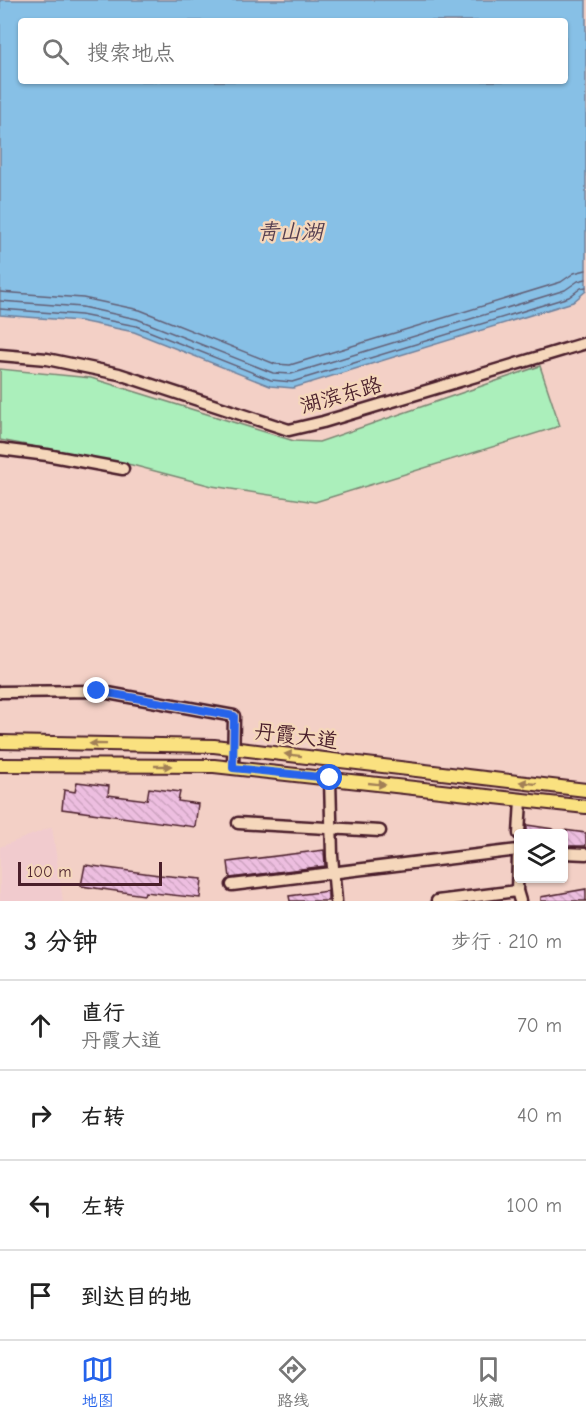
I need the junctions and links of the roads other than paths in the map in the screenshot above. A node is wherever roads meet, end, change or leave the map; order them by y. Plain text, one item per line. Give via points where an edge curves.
1 (586, 343) edge
2 (0, 355) edge
3 (0, 449) edge
4 (123, 469) dead end
5 (0, 692) edge
6 (0, 742) edge
7 (233, 748) junction
8 (0, 765) edge
9 (233, 768) junction
10 (330, 778) junction
11 (586, 790) edge
12 (521, 800) junction
13 (586, 807) edge
14 (238, 823) dead end
15 (331, 829) junction
16 (519, 829) edge
17 (380, 831) dead end
18 (514, 851) edge
19 (568, 853) edge
20 (586, 854) edge
21 (334, 873) junction
22 (232, 885) dead end
23 (519, 896) edge
24 (336, 901) edge
25 (437, 901) edge

1 - 2 street, 湖滨东路 via 289,430 119,374 47,359
3 - 4 street
5 - 7 street via 97,691 234,716
7 -> 6 main road, 丹霞大道
7 - 9 street
11 -> 7 main road, 丹霞大道
8 -> 9 main road, 丹霞大道
9 - 10 main road, 丹霞大道
10 -> 12 main road, 丹霞大道
10 - 15 street
12 - 13 main road, 丹霞大道
12 - 16 street
14 - 15 street
15 - 17 street
15 - 21 street
18 - 21 street
19 - 20 street
21 - 22 street
21 - 24 street
23 - 25 street

